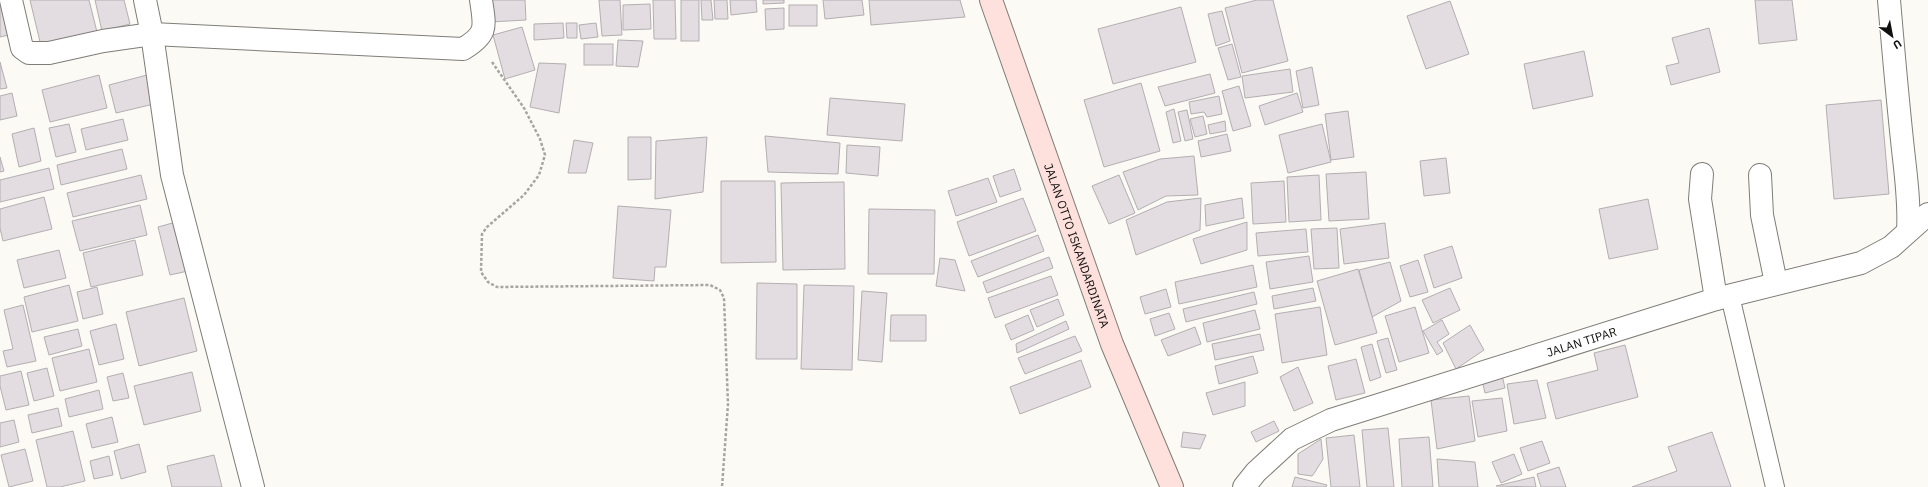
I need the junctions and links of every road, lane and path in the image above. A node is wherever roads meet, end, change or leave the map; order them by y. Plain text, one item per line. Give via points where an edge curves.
1 (11, 0) edge
2 (145, 0) edge
3 (481, 0) edge
4 (991, 0) edge
5 (1889, 0) edge
6 (152, 34) junction
7 (478, 40) junction
8 (1702, 174) dead end
9 (1760, 175) dead end
10 (1928, 214) edge
11 (1908, 231) junction
12 (1776, 283) junction
13 (1723, 297) junction
14 (253, 487) edge
15 (722, 487) edge
16 (1172, 487) edge
17 (1244, 487) edge
18 (1775, 487) edge

1 - 6 street via 22,48 29,53 49,53 103,41
2 - 6 street
3 - 7 street via 483,30
4 - 16 main road, JALAN OTTO ISKANDARDINATA via 1112,344
5 - 11 street via 1906,172
6 - 7 street via 463,49
6 - 14 street via 172,175
7 - 15 path via 524,108 545,155 539,175 524,195 482,234 482,272 488,282 497,287 710,285 720,290 724,298 728,404
8 - 13 street via 1700,199
9 - 12 street via 1762,215
10 - 11 street, JALAN TIPAR
11 - 12 street, JALAN TIPAR via 1891,247 1861,263
12 - 13 street, JALAN TIPAR
13 - 17 street, JALAN TIPAR via 1331,420 1292,439 1256,472
13 - 18 lane

